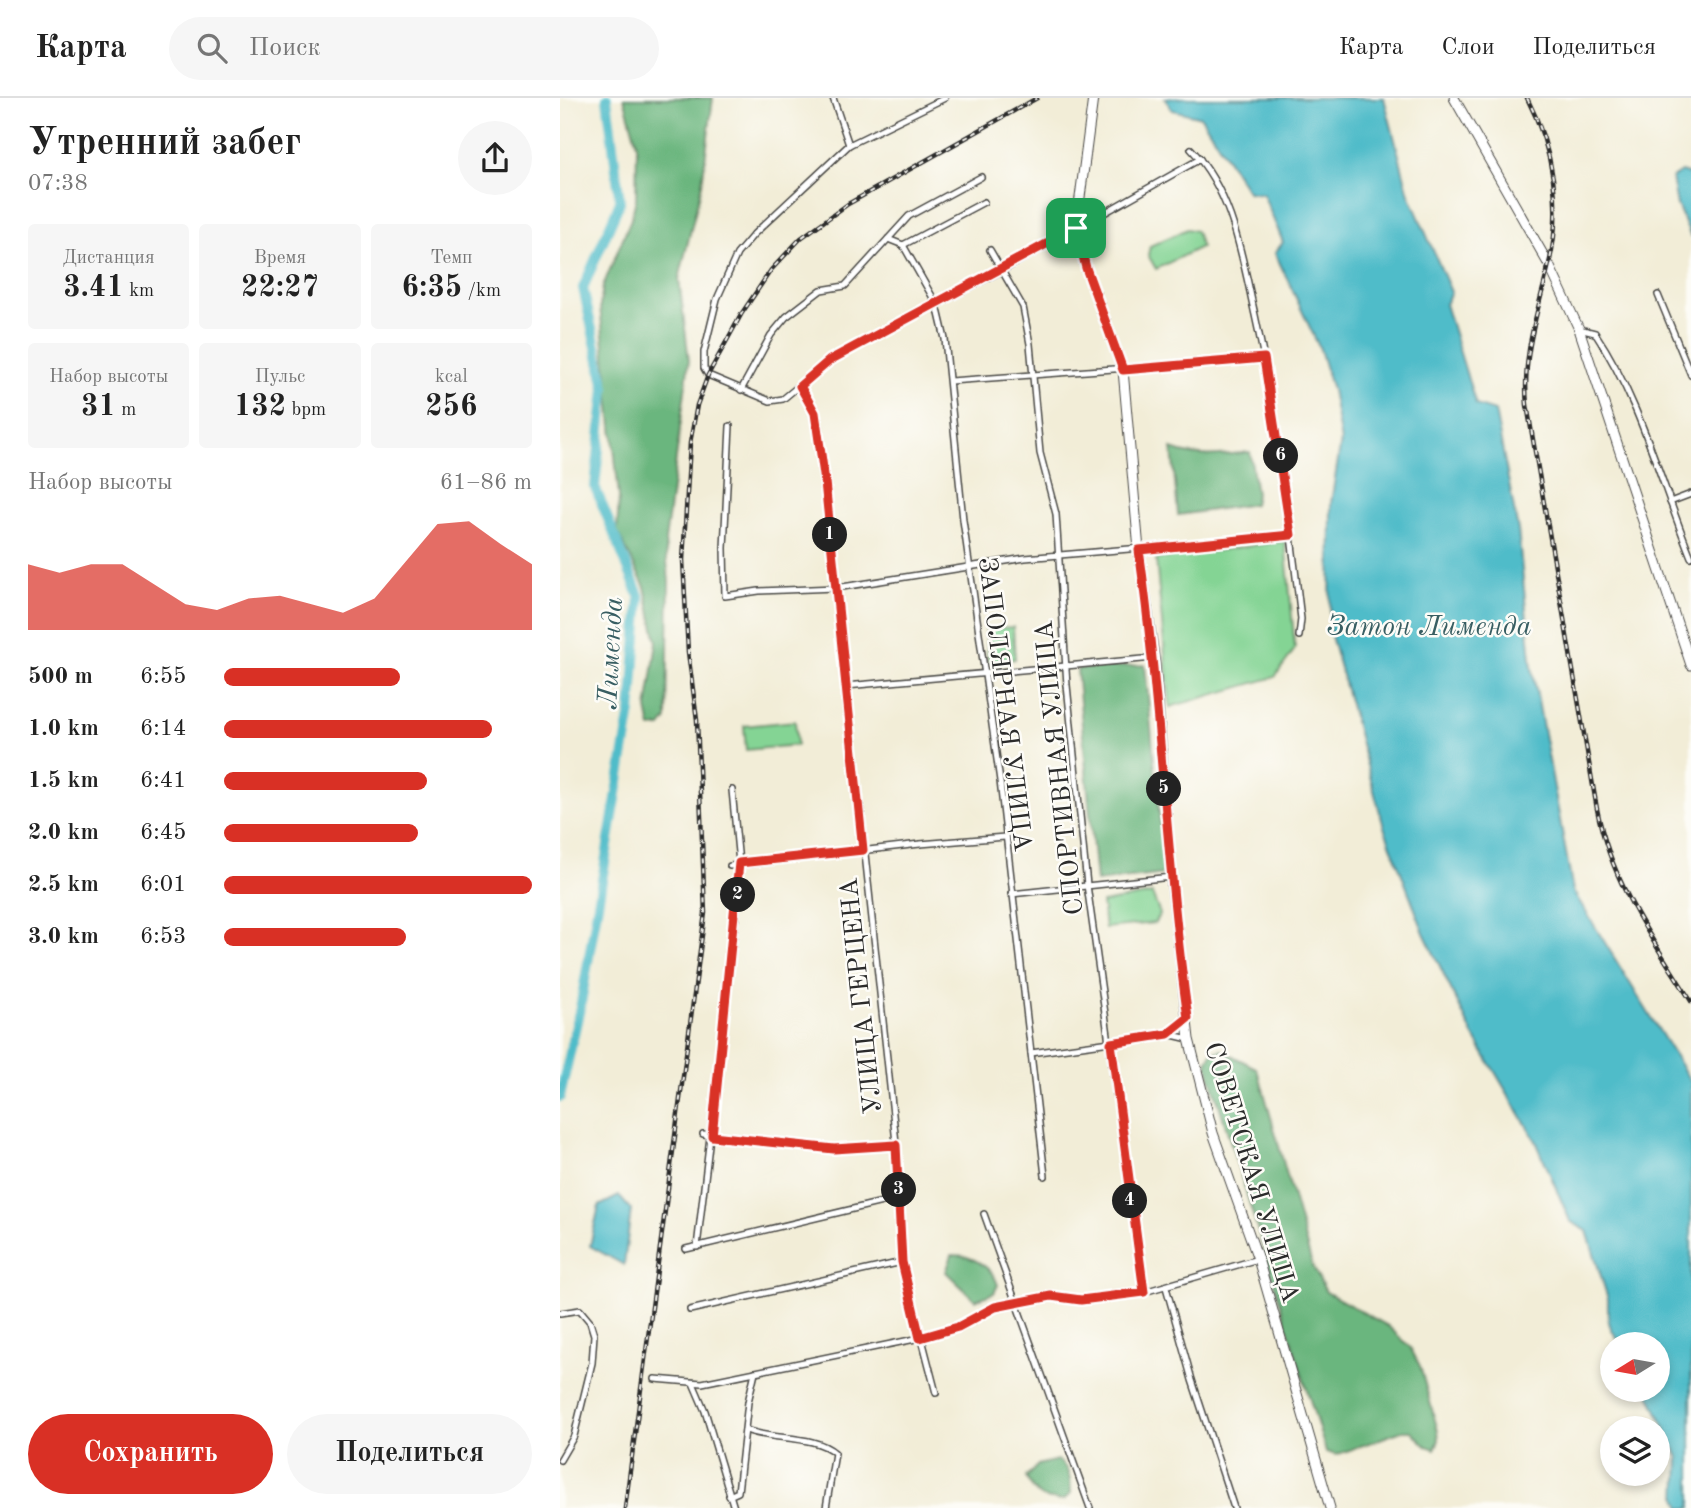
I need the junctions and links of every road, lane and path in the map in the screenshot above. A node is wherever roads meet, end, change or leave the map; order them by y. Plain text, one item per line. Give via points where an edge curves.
1 (833, 98) edge
2 (945, 98) edge
3 (1093, 98) edge
4 (1454, 98) edge
5 (849, 145) junction
6 (1191, 149) dead end
7 (1200, 159) junction
8 (981, 177) dead end
9 (984, 202) dead end
10 (1076, 228) junction
11 (888, 239) junction
12 (903, 245) junction
13 (990, 250) dead end
14 (1003, 270) junction
15 (1658, 295) dead end
16 (937, 305) junction
17 (1579, 329) junction
18 (1264, 358) junction
19 (1123, 370) junction
20 (1691, 374) edge
21 (1033, 377) junction
22 (950, 381) junction
23 (800, 386) junction
24 (741, 390) junction
25 (730, 426) dead end
26 (1691, 494) edge
27 (1670, 502) junction
28 (1291, 535) junction
29 (1139, 550) junction
30 (1058, 555) junction
31 (1691, 557) edge
32 (970, 565) junction
33 (836, 588) junction
34 (1299, 636) dead end
35 (1154, 658) junction
36 (1066, 665) junction
37 (1691, 666) edge
38 (986, 674) junction
39 (846, 686) junction
40 (732, 790) dead end
41 (1005, 838) junction
42 (863, 850) junction
43 (739, 863) junction
44 (730, 866) dead end
45 (1171, 877) junction
46 (1087, 885) junction
47 (1011, 894) junction
48 (1188, 1018) junction
49 (1168, 1034) junction
50 (1189, 1039) junction
51 (1111, 1043) junction
52 (1031, 1053) junction
53 (703, 1134) dead end
54 (712, 1136) junction
55 (896, 1145) junction
56 (1045, 1176) dead end
57 (899, 1198) junction
58 (984, 1214) dead end
59 (697, 1247) junction
60 (686, 1249) dead end
61 (1258, 1259) junction
62 (902, 1262) junction
63 (1166, 1287) junction
64 (1144, 1292) junction
65 (1016, 1303) junction
66 (690, 1310) dead end
67 (560, 1313) edge
68 (920, 1338) junction
69 (755, 1372) junction
70 (655, 1378) dead end
71 (693, 1383) junction
72 (936, 1393) dead end
73 (746, 1430) junction
74 (560, 1460) edge
75 (729, 1496) junction
76 (734, 1508) edge
77 (826, 1508) edge
78 (1090, 1508) edge
79 (1234, 1508) edge
80 (1330, 1508) edge

1 - 5 street
2 - 5 street
3 - 10 main road, СОВЕТСКАЯ УЛИЦА
4 - 17 main road via 1549,265
5 - 24 street via 737,254 713,311 704,368 708,375
6 - 7 street
7 - 10 street
7 - 18 street via 1235,225
8 - 11 street via 909,216
9 - 12 street
10 - 14 street
10 - 19 main road, СОВЕТСКАЯ УЛИЦА
11 - 12 street
11 - 24 street via 845,286 821,290 778,325
12 - 16 street, ЗАПОЛЯРНАЯ УЛИЦА
13 - 14 street, СПОРТИВНАЯ УЛИЦА
14 - 16 street
14 - 21 street, СПОРТИВНАЯ УЛИЦА via 1023,307
15 - 20 street
16 - 22 street, ЗАПОЛЯРНАЯ УЛИЦА
16 - 23 street via 830,360
17 - 27 street via 1595,333 1608,352
17 - 37 main road
18 - 19 street
18 - 28 street
19 - 21 street
19 - 29 main road, СОВЕТСКАЯ УЛИЦА
21 - 22 street
21 - 30 street, СПОРТИВНАЯ УЛИЦА via 1040,453 1056,514
22 - 32 street, ЗАПОЛЯРНАЯ УЛИЦА
23 - 24 street via 775,401
23 - 33 street, УЛИЦА ГЕРЦЕНА via 815,413
25 - 33 street via 725,596
26 - 27 street
27 - 31 street
28 - 29 street
28 - 34 street
29 - 30 street
29 - 35 main road, СОВЕТСКАЯ УЛИЦА
30 - 32 street
30 - 36 street, СПОРТИВНАЯ УЛИЦА
32 - 33 street
32 - 38 street, ЗАПОЛЯРНАЯ УЛИЦА
33 - 39 street, УЛИЦА ГЕРЦЕНА
35 - 36 street
35 - 45 main road, СОВЕТСКАЯ УЛИЦА
36 - 38 street
36 - 46 street, СПОРТИВНАЯ УЛИЦА
38 - 39 street
38 - 41 street, ЗАПОЛЯРНАЯ УЛИЦА
39 - 42 street, УЛИЦА ГЕРЦЕНА
40 - 43 street
41 - 42 street
41 - 47 street, ЗАПОЛЯРНАЯ УЛИЦА
42 - 43 street
42 - 55 street, УЛИЦА ГЕРЦЕНА
43 - 44 street
43 - 54 street
45 - 46 street
45 - 48 main road, СОВЕТСКАЯ УЛИЦА
46 - 47 street
46 - 51 street, СПОРТИВНАЯ УЛИЦА
47 - 52 street, ЗАПОЛЯРНАЯ УЛИЦА
48 - 49 street
48 - 50 main road, СОВЕТСКАЯ УЛИЦА
49 - 50 street
49 - 51 street
50 - 61 main road, СОВЕТСКАЯ УЛИЦА via 1213,1133
51 - 52 street
51 - 64 street, СПОРТИВНАЯ УЛИЦА
52 - 56 street, ЗАПОЛЯРНАЯ УЛИЦА
53 - 54 street
54 - 55 street via 834,1149
54 - 59 street
55 - 57 street, УЛИЦА ГЕРЦЕНА
57 - 59 street
57 - 62 street, УЛИЦА ГЕРЦЕНА
58 - 65 street
59 - 60 street
61 - 63 street
61 - 80 main road, СОВЕТСКАЯ УЛИЦА
62 - 66 street
62 - 68 street, УЛИЦА ГЕРЦЕНА
63 - 64 street
63 - 79 street
64 - 65 street via 1081,1300 1051,1296
65 - 68 street
65 - 78 street
67 - 74 street via 580,1310 594,1335 574,1436
68 - 69 street
68 - 72 street, УЛИЦА ГЕРЦЕНА
69 - 71 street
69 - 73 street
70 - 71 street
71 - 75 street
73 - 75 street via 738,1492
73 - 77 street via 827,1445 835,1453
75 - 76 street

